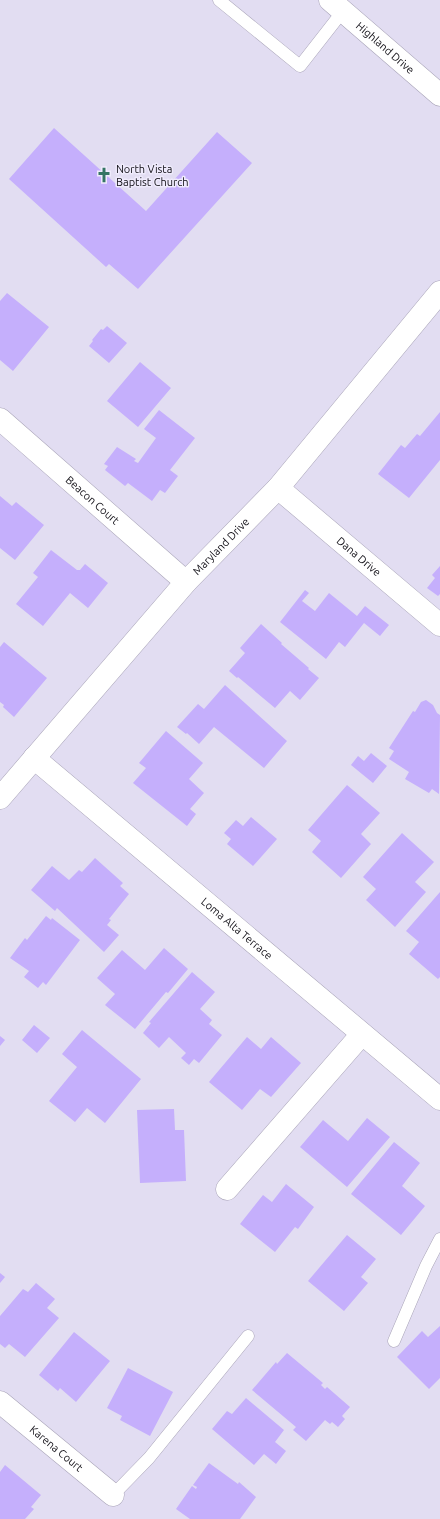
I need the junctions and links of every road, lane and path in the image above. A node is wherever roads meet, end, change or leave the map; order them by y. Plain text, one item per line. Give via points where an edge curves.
1 (219, 0) edge
2 (336, 6) edge
3 (440, 95) edge
4 (440, 292) edge
5 (0, 418) edge
6 (278, 488) junction
7 (186, 582) junction
8 (440, 624) edge
9 (34, 758) junction
10 (4, 787) edge
11 (362, 1034) junction
12 (440, 1099) edge
13 (227, 1189) dead end
14 (440, 1239) edge
15 (248, 1336) dead end
16 (394, 1341) dead end
17 (0, 1402) edge
18 (113, 1495) joint

1 - 2 lane via 300,66
2 - 3 street, Highland Drive
4 - 6 street, Maryland Drive
5 - 7 street, Beacon Court
6 - 7 street, Maryland Drive
6 - 8 street, Dana Drive
7 - 9 street, Maryland Drive
9 - 10 street, Maryland Drive
9 - 11 street, Loma Alta Terrace
11 - 12 street, Loma Alta Terrace
11 - 13 street
14 - 16 lane
15 - 18 lane via 149,1458
17 - 18 street, Karena Court

